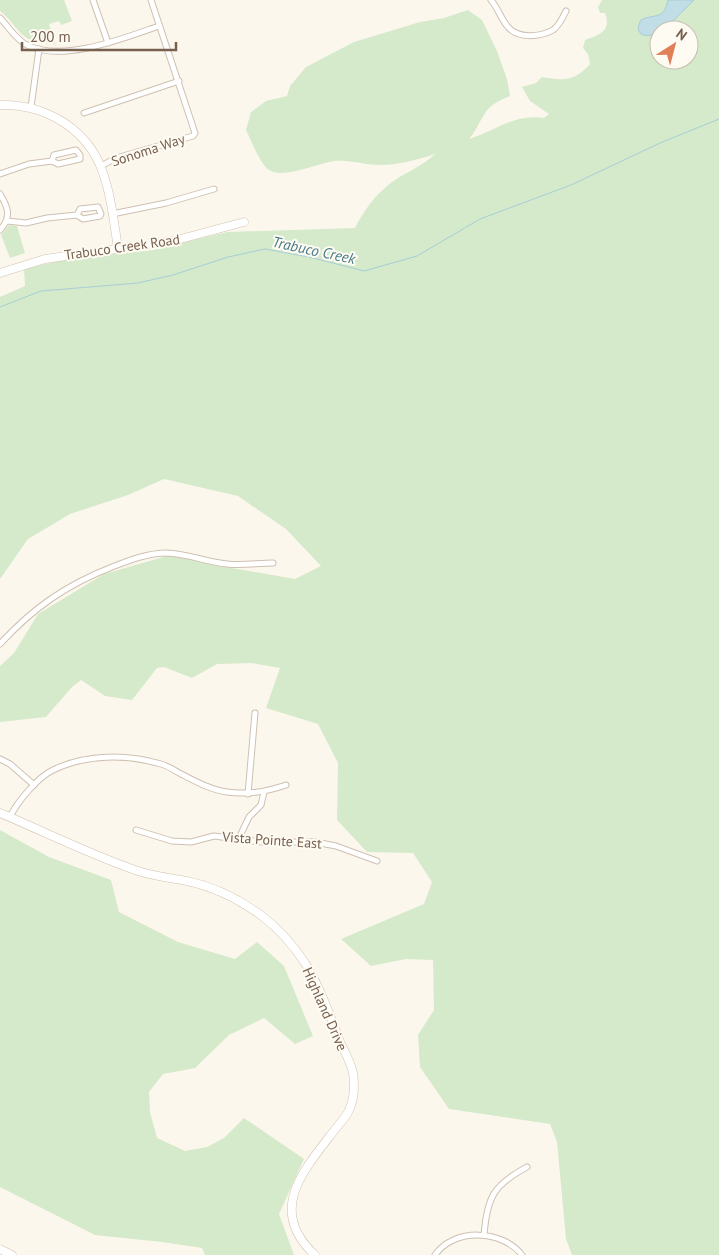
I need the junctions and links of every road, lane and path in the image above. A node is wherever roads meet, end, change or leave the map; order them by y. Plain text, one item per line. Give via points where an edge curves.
1 (93, 0) edge
2 (151, 0) edge
3 (492, 0) edge
4 (566, 11) dead end
5 (0, 18) edge
6 (159, 26) junction
7 (108, 43) junction
8 (39, 50) junction
9 (179, 81) junction
10 (0, 105) edge
11 (31, 107) junction
12 (84, 113) dead end
13 (52, 160) junction
14 (101, 166) junction
15 (0, 174) edge
16 (214, 189) dead end
17 (0, 194) edge
18 (112, 214) junction
19 (77, 215) dead end
20 (7, 221) junction
21 (244, 222) dead end
22 (0, 230) edge
23 (118, 248) junction
24 (0, 274) edge
25 (273, 563) dead end
26 (0, 644) edge
27 (255, 713) dead end
28 (0, 759) edge
29 (34, 784) junction
30 (286, 785) dead end
31 (264, 792) junction
32 (248, 794) junction
33 (0, 813) edge
34 (10, 817) junction
35 (136, 830) dead end
36 (239, 838) junction
37 (377, 861) dead end
38 (527, 1167) dead end
39 (484, 1235) junction
40 (0, 1249) edge
41 (12, 1255) edge
42 (315, 1255) edge
43 (436, 1255) edge
44 (522, 1255) edge

1 - 7 street
2 - 6 street
3 - 4 street via 512,31 528,36 554,29
5 - 8 street via 17,38
6 - 7 street
6 - 9 street
7 - 8 street via 79,50
8 - 11 street
9 - 12 street
9 - 14 street, Sonoma Way via 195,134 116,158
10 - 11 street
11 - 14 street via 70,127 94,152
13 - 13 street via 54,155 70,151 76,150 80,155 80,159 58,164
13 - 15 street
14 - 18 street
16 - 18 street
17 - 20 street via 7,206
18 - 23 street
19 - 20 street via 26,223
20 - 22 street
21 - 23 street, Trabuco Creek Road via 173,241
23 - 24 street, Trabuco Creek Road via 45,259
25 - 26 street via 228,565 187,554 137,557 63,590 39,607
27 - 32 street
28 - 29 street
29 - 32 street via 52,770 73,763 127,756 163,764 195,782 225,792
29 - 34 street
30 - 31 street
31 - 32 street
31 - 36 street via 261,805 249,817
33 - 34 street, Highland Drive
34 - 42 street, Highland Drive via 138,871 188,881 230,895 273,925 300,957 321,994 353,1073 354,1090 349,1110 300,1176 292,1200 295,1229
35 - 36 street, Vista Pointe East via 190,842 214,836
36 - 37 street, Vista Pointe East via 261,842 315,842
38 - 39 street via 506,1179 492,1195 486,1212
39 - 43 street via 454,1240
39 - 44 street via 502,1239
40 - 41 street

